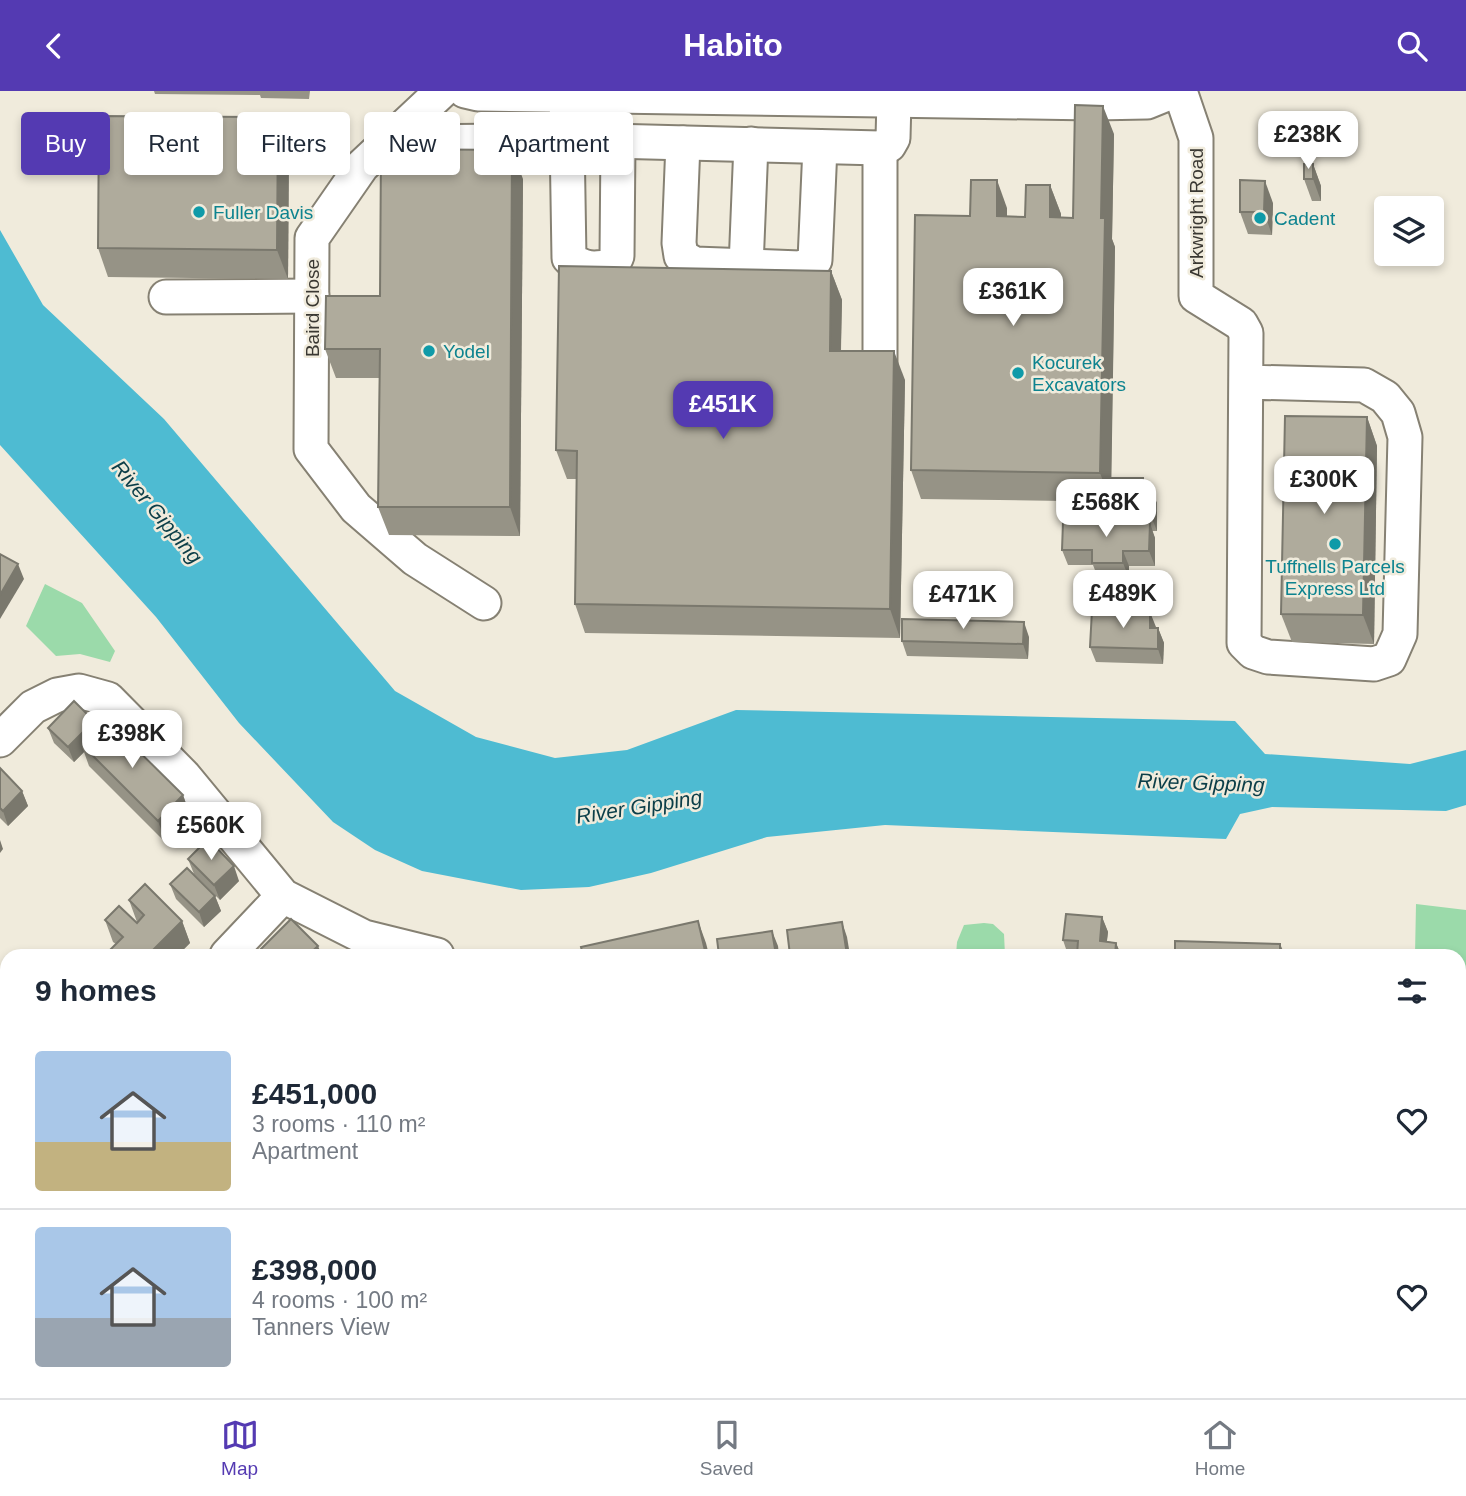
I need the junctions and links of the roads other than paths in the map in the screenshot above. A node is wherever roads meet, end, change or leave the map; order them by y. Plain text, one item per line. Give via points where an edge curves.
1 (442, 91) edge
2 (465, 91) edge
3 (1174, 91) edge
4 (1180, 91) edge
5 (651, 94) edge
6 (731, 94) edge
7 (566, 95) junction
8 (894, 100) junction
9 (419, 112) edge
10 (566, 112) edge
11 (633, 141) edge
12 (683, 143) junction
13 (751, 145) junction
14 (820, 146) junction
15 (880, 148) junction
16 (364, 164) edge
17 (568, 175) edge
18 (618, 175) edge
19 (746, 267) junction
20 (312, 296) junction
21 (166, 297) dead end
22 (880, 366) edge
23 (1246, 382) junction
24 (484, 603) dead end
25 (0, 740) edge
26 (283, 896) junction
27 (233, 949) edge
28 (413, 949) edge

1 - 9 street, Baird Close
2 - 7 street
3 - 8 street via 1147,102 1122,103
4 - 23 street, Arkwright Road via 1196,138 1196,296 1241,324 1246,333
5 - 6 street
5 - 7 street
6 - 8 street
7 - 10 street
8 - 15 street via 893,138
11 - 12 street
12 - 13 street
12 - 19 street via 681,256 695,264
13 - 14 street
13 - 19 street
14 - 15 street
14 - 19 street via 814,260 800,268
15 - 22 street
16 - 20 street, Baird Close via 312,238
17 - 18 street via 569,258 579,267 597,268 612,266 617,256
20 - 21 street
20 - 24 street, Baird Close via 311,449 356,508 415,559
23 - 23 street via 1244,643 1268,657 1374,664 1389,659 1400,633 1405,436 1398,413 1385,397 1364,385
25 - 26 street via 33,708 57,695 79,691 108,699 184,776
26 - 27 street
26 - 28 street via 364,937

